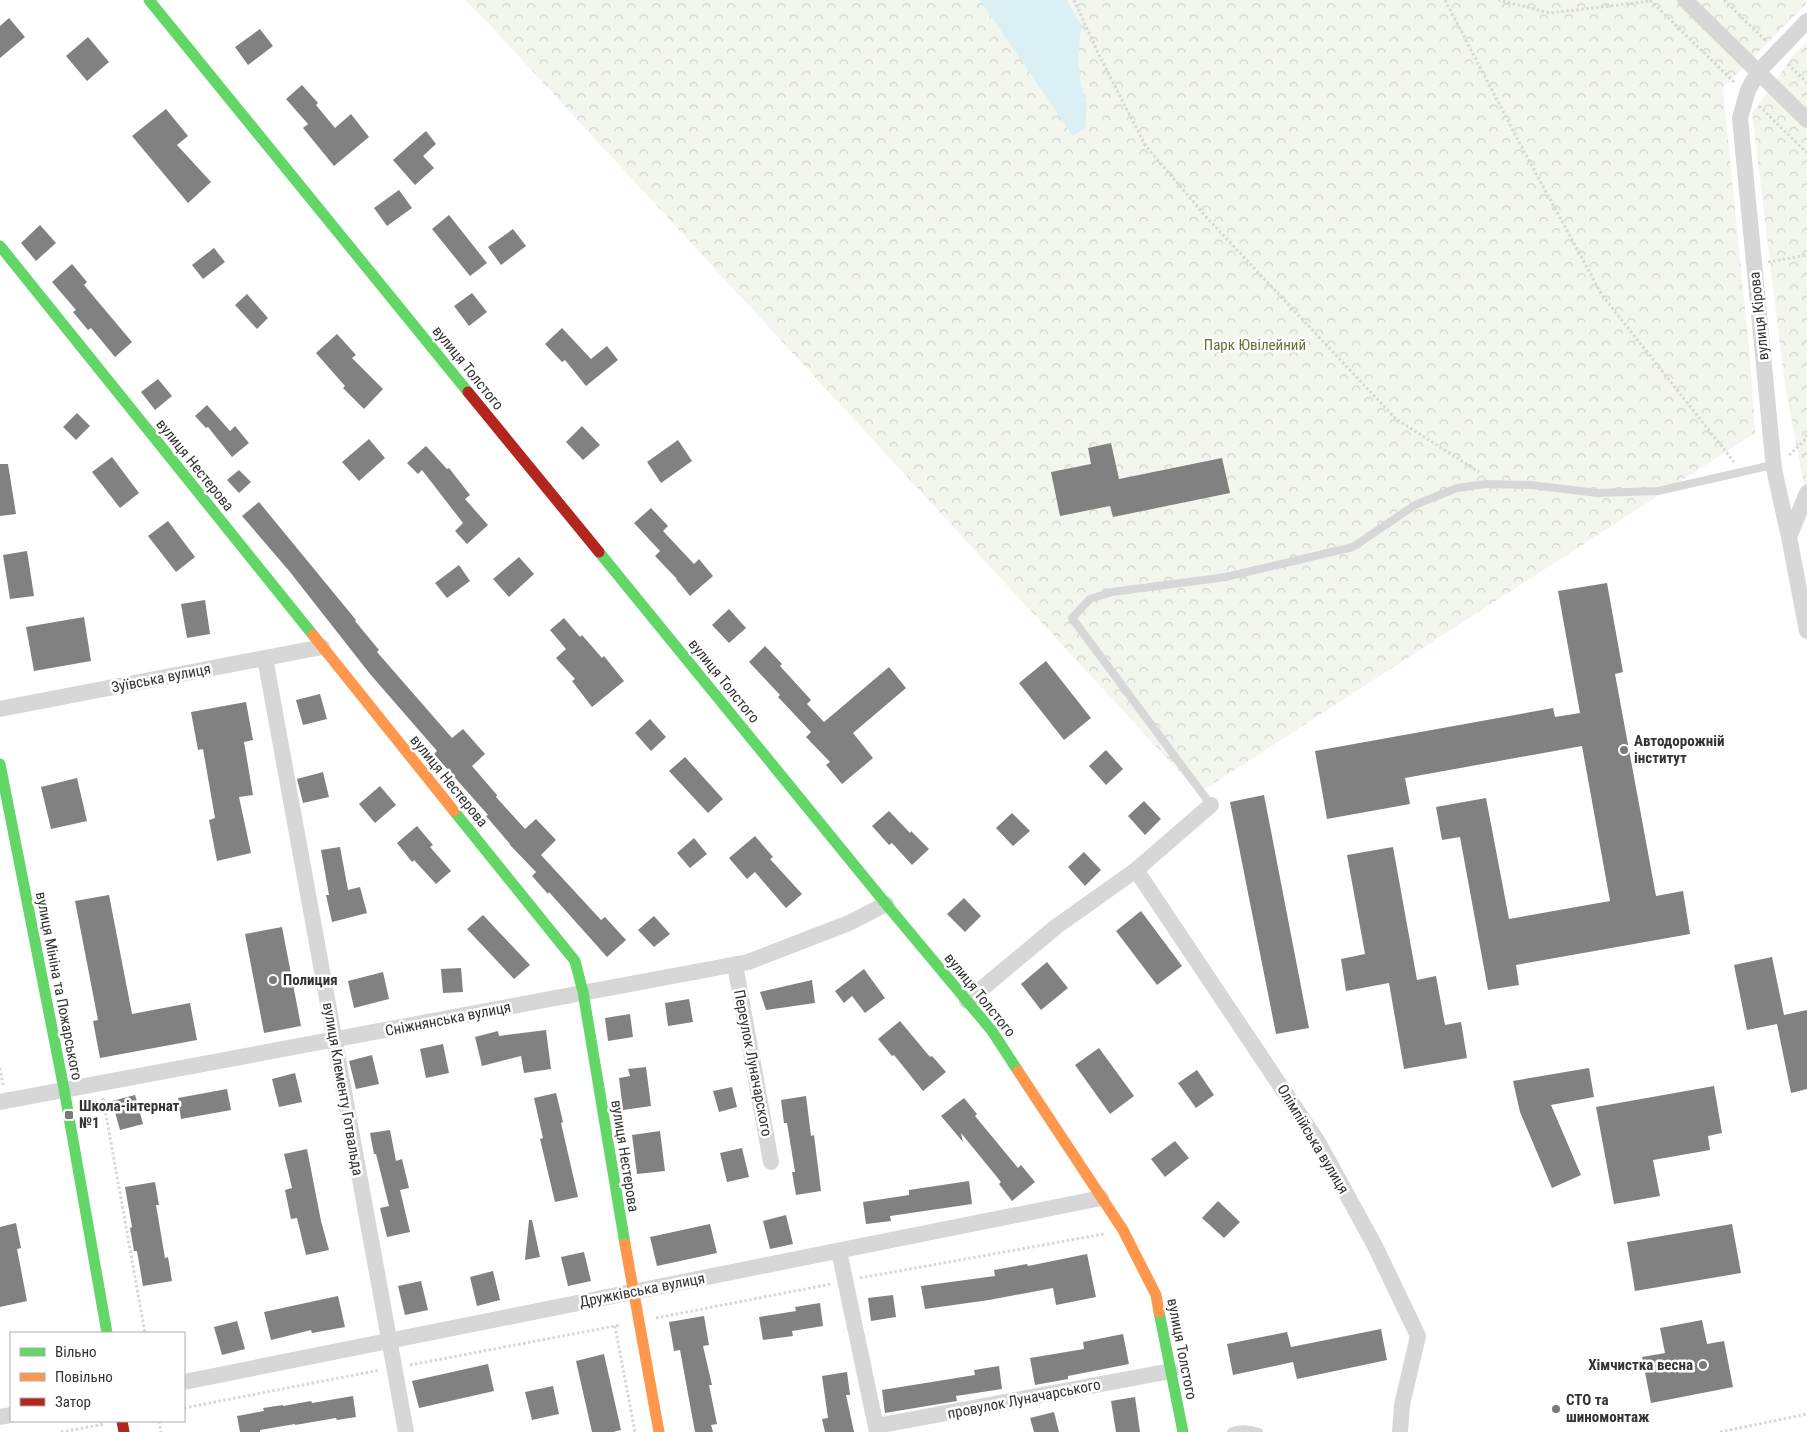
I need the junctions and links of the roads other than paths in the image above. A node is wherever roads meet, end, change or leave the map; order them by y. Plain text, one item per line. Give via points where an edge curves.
1 (149, 0) edge
2 (1684, 0) edge
3 (1807, 21) edge
4 (1758, 72) junction
5 (1807, 120) edge
6 (0, 246) edge
7 (1774, 469) junction
8 (1807, 493) edge
9 (1789, 537) junction
10 (1807, 631) edge
11 (322, 647) junction
12 (265, 658) junction
13 (0, 709) edge
14 (0, 764) edge
15 (1211, 805) joint
16 (1136, 870) junction
17 (886, 904) junction
18 (735, 965) junction
19 (583, 992) junction
20 (967, 1001) junction
21 (334, 1040) junction
22 (64, 1089) junction
23 (0, 1102) edge
24 (771, 1162) dead end
25 (1101, 1198) junction
26 (839, 1251) junction
27 (633, 1292) junction
28 (107, 1332) edge
29 (389, 1341) junction
30 (1171, 1371) junction
31 (185, 1382) edge
32 (118, 1422) edge
33 (877, 1429) edge
34 (124, 1432) edge
35 (406, 1432) edge
36 (659, 1432) edge
37 (1183, 1432) edge
38 (1231, 1432) edge
39 (1259, 1432) edge
40 (1400, 1432) edge

1 - 17 street, вулиця Толстого
2 - 4 street
3 - 4 street, вулиця Кірова
4 - 5 street
4 - 7 street, вулиця Кірова via 1740,118
6 - 11 street, вулиця Нестерова
7 - 9 street, вулиця Кірова
7 - 15 lane via 1768,466 1658,491 1597,493 1501,484 1457,488 1415,505 1354,547 1226,577 1112,592 1090,599 1072,618
8 - 9 street
9 - 10 street, вулиця Кірова
11 - 12 street, Зуївська вулиця
11 - 19 street, вулиця Нестерова via 574,961
12 - 13 street, Зуївська вулиця
12 - 21 street, вулиця Клементу Готвальда
14 - 22 street, вулиця Мініна та Пожарського
15 - 16 street
16 - 20 street via 1057,926
16 - 40 street, Олімпійська вулиця via 1318,1142 1375,1246 1418,1336 1402,1405
17 - 18 street, Сніжнянська вулиця via 849,923
17 - 20 street, вулиця Толстого
18 - 19 street, Сніжнянська вулиця
18 - 24 street, Переулок Луначарского
19 - 21 street, Сніжнянська вулиця
19 - 27 street, вулиця Нестерова
20 - 25 street, вулиця Толстого via 992,1032
21 - 22 street, Сніжнянська вулиця
21 - 29 street, вулиця Клементу Готвальда
22 - 23 street, Сніжнянська вулиця
22 - 28 street, вулиця Мініна та Пожарського
25 - 26 street, Дружківська вулиця
25 - 30 street, вулиця Толстого via 1123,1230 1156,1295
26 - 27 street, Дружківська вулиця
26 - 33 street, провулок Луначарського
27 - 29 street, Дружківська вулиця
27 - 36 street, вулиця Нестерова
29 - 31 street, Дружківська вулиця
29 - 35 street, вулиця Клементу Готвальда
30 - 33 street, провулок Луначарського
30 - 37 street, вулиця Толстого
32 - 34 street
38 - 39 lane

